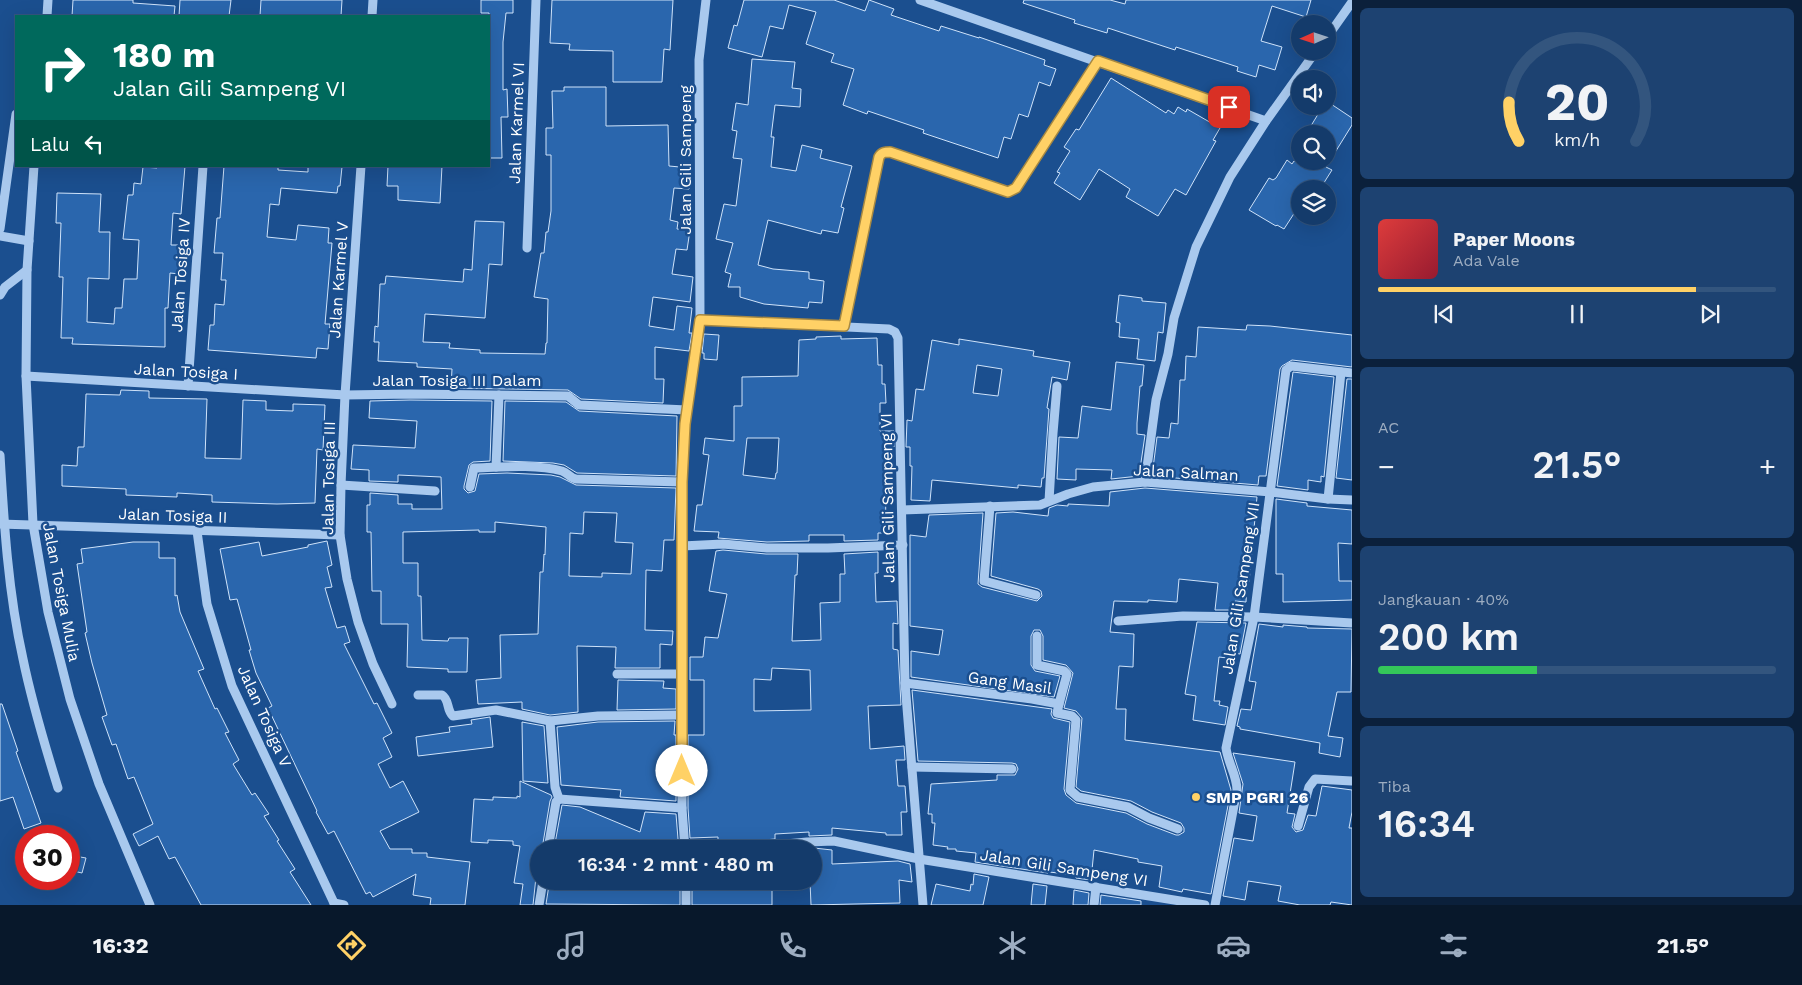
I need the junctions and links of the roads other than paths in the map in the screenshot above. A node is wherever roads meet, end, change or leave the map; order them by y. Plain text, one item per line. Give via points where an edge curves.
1 (48, 0) edge
2 (373, 0) edge
3 (536, 0) edge
4 (706, 0) edge
5 (920, 0) edge
6 (1352, 2) edge
7 (47, 15) edge
8 (372, 15) edge
9 (1336, 25) edge
10 (1309, 60) edge
11 (1098, 61) junction
12 (1266, 120) junction
13 (15, 125) edge
14 (34, 167) edge
15 (203, 167) edge
16 (361, 167) edge
17 (0, 229) edge
18 (0, 236) edge
19 (29, 241) junction
20 (527, 248) dead end
21 (27, 270) junction
22 (0, 295) edge
23 (700, 320) junction
24 (844, 326) junction
25 (1341, 372) junction
26 (1352, 373) edge
27 (26, 376) junction
28 (188, 386) junction
29 (1057, 386) dead end
30 (345, 395) junction
31 (499, 395) junction
32 (687, 410) junction
33 (0, 455) edge
34 (496, 467) junction
35 (682, 482) junction
36 (1145, 482) junction
37 (340, 485) junction
38 (470, 487) dead end
39 (435, 491) dead end
40 (1271, 492) junction
41 (1328, 499) junction
42 (1352, 500) edge
43 (1049, 501) junction
44 (990, 506) junction
45 (902, 510) junction
46 (2, 524) edge
47 (32, 524) junction
48 (197, 531) junction
49 (340, 535) junction
50 (903, 545) junction
51 (682, 546) junction
52 (1036, 595) dead end
53 (1254, 617) junction
54 (1118, 621) dead end
55 (1352, 623) edge
56 (1037, 636) dead end
57 (618, 674) dead end
58 (682, 674) junction
59 (905, 683) junction
60 (418, 695) dead end
61 (392, 704) dead end
62 (1059, 704) junction
63 (682, 715) junction
64 (550, 721) junction
65 (912, 767) junction
66 (1012, 769) dead end
67 (1352, 781) edge
68 (58, 788) dead end
69 (559, 800) junction
70 (682, 808) junction
71 (1298, 826) dead end
72 (1178, 829) dead end
73 (550, 840) edge
74 (684, 840) edge
75 (822, 841) edge
76 (919, 859) junction
77 (1096, 888) junction
78 (542, 890) edge
79 (686, 890) edge
80 (152, 904) edge
81 (333, 904) edge
82 (344, 905) edge
83 (540, 905) edge
84 (686, 905) edge
85 (923, 905) edge
86 (1094, 905) edge
87 (1205, 905) edge
88 (1215, 905) edge

1 - 7 street
2 - 8 street
3 - 20 street, Jalan Karmel VI
4 - 23 street, Jalan Gili Sampeng via 699,60
5 - 11 street
6 - 9 street
10 - 12 street
11 - 12 street
11 - 24 street via 1016,188 1008,192 890,152 881,154
12 - 36 street via 1230,177 1196,247 1174,318 1156,400
13 - 17 street
14 - 19 street, Jalan Tosiga Mulia
15 - 28 street, Jalan Tosiga IV
16 - 30 street, Jalan Karmel V
18 - 19 street
19 - 21 street, Jalan Tosiga Mulia
21 - 22 street
21 - 27 street, Jalan Tosiga Mulia
23 - 24 street, Jalan Gili Sampeng VI
23 - 32 street, Jalan Gili Sampeng
24 - 45 street, Jalan Gili Sampeng VI via 889,329 898,338
25 - 26 street, Jalan Gili Sampeng VII
25 - 40 street, Jalan Gili Sampeng VII via 1291,366 1286,370
25 - 41 street
27 - 28 street, Jalan Tosiga I
27 - 47 street, Jalan Tosiga Mulia
28 - 30 street, Jalan Tosiga I
29 - 43 street
30 - 31 street, Jalan Tosiga III Dalam
30 - 37 street, Jalan Tosiga III
31 - 32 street, Jalan Tosiga III Dalam via 568,396 579,405
31 - 34 street
32 - 35 street, Jalan Gili Sampeng
33 - 46 street
34 - 35 street via 562,471 576,479
34 - 38 street via 474,468
35 - 51 street, Jalan Gili Sampeng
36 - 40 street, Jalan Salman
36 - 43 street, Jalan Salman via 1093,487
37 - 39 street
37 - 49 street, Jalan Tosiga III
40 - 41 street, Jalan Salman
40 - 53 street, Jalan Gili Sampeng VII
41 - 42 street, Jalan Salman
43 - 44 street, Jalan Salman via 1040,505
44 - 45 street, Jalan Salman
44 - 52 street via 984,581
45 - 50 street, Jalan Gili Sampeng VI
46 - 47 street, Jalan Tosiga II
46 - 68 street via 22,658
47 - 48 street, Jalan Tosiga II
47 - 80 street, Jalan Tosiga Mulia via 48,612 70,699 99,784
48 - 49 street, Jalan Tosiga II
48 - 81 street, Jalan Tosiga V via 207,604 232,686
49 - 61 street, Jalan Tosiga III via 358,622
50 - 51 street via 828,548 723,544
50 - 59 street, Jalan Gili Sampeng VI
51 - 58 street, Jalan Gili Sampeng
53 - 54 street via 1183,616
53 - 55 street
53 - 88 street, Jalan Gili Sampeng VII via 1226,748 1237,783
56 - 62 street via 1037,665 1067,674
57 - 58 street
58 - 63 street, Jalan Gili Sampeng
59 - 62 street, Gang Masil
59 - 65 street, Jalan Gili Sampeng VI
60 - 64 street via 442,695 454,716 496,710
62 - 72 street, Gang Masil via 1058,714 1072,716 1076,720 1070,790 1078,797 1128,807
63 - 64 street via 598,716
63 - 70 street, Jalan Gili Sampeng
64 - 69 street via 555,787
65 - 66 street
65 - 76 street, Jalan Gili Sampeng VI
67 - 71 street via 1314,780 1308,787
69 - 70 street
69 - 73 street
70 - 74 street, Jalan Gili Sampeng
75 - 76 street, Jalan Gili Sampeng VI via 834,841
76 - 77 street, Jalan Gili Sampeng VI
76 - 85 street, Jalan Gili Sampeng VI
77 - 86 street
77 - 87 street, Jalan Gili Sampeng VI
78 - 83 street
79 - 84 street
81 - 82 street

